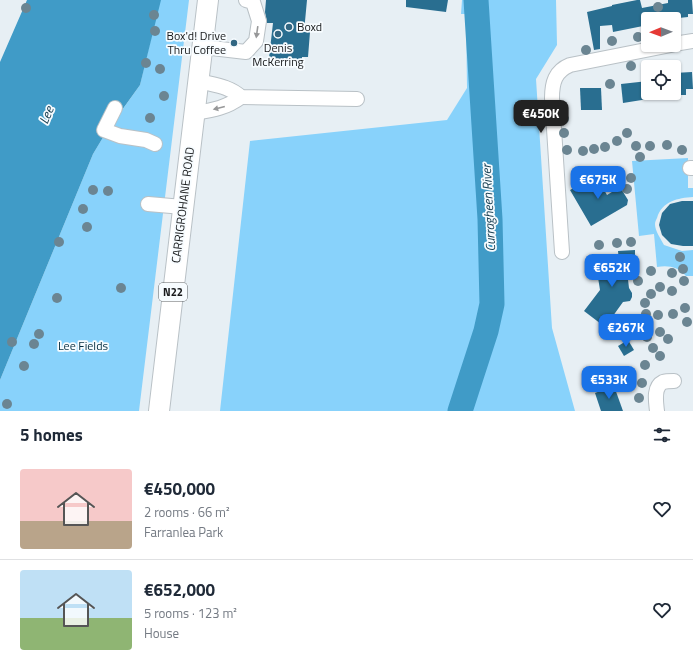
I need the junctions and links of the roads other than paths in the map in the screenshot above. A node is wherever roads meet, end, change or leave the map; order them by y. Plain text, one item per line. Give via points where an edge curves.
1 (208, 0) edge
2 (246, 0) edge
3 (693, 41) edge
4 (681, 43) edge
5 (203, 47) junction
6 (641, 51) edge
7 (199, 81) junction
8 (241, 97) junction
9 (357, 99) dead end
10 (115, 108) dead end
11 (195, 113) junction
12 (155, 144) dead end
13 (148, 204) dead end
14 (183, 208) junction
15 (562, 252) dead end
16 (674, 381) dead end
17 (159, 411) edge
18 (657, 411) edge

1 - 5 highway, CARRIGROHANE ROAD / N22
2 -> 5 street via 253,2 259,21 256,41 246,52
3 - 4 street
5 - 7 highway, CARRIGROHANE ROAD / N22
6 - 15 street via 565,67 554,78 552,87 555,166
7 - 8 street via 225,87
7 - 11 highway, CARRIGROHANE ROAD / N22
8 - 9 street
8 -> 11 street via 224,107
10 - 12 street via 104,130
11 - 14 highway, CARRIGROHANE ROAD / N22
13 - 14 street
14 - 17 highway, CARRIGROHANE ROAD / N22
16 - 18 street via 663,382 658,388

